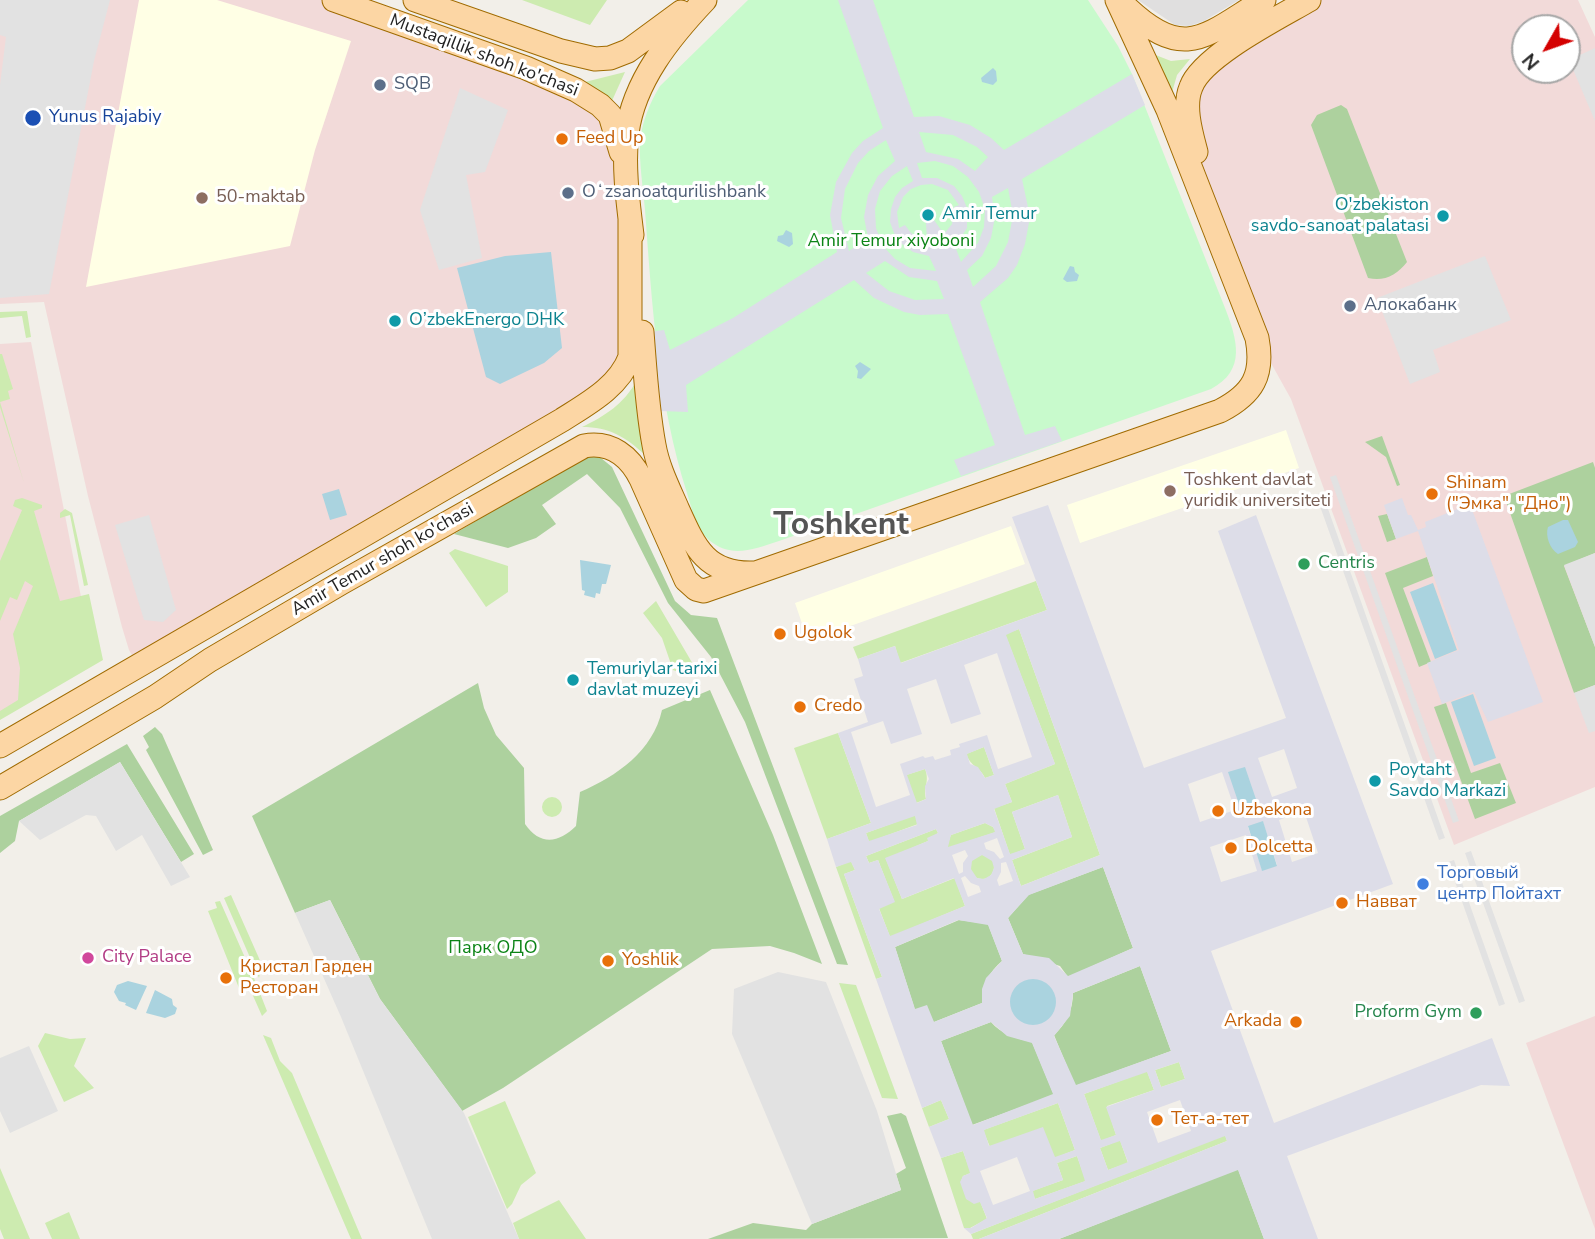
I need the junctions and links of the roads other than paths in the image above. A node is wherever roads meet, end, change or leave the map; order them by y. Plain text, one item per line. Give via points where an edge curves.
1 (334, 0) edge
2 (415, 0) edge
3 (697, 0) edge
4 (705, 0) edge
5 (1117, 0) edge
6 (1264, 0) edge
7 (1309, 0) edge
8 (626, 174) junction
9 (630, 220) junction
10 (1214, 223) junction
11 (761, 573) junction
12 (0, 746) edge
13 (0, 788) edge

1 - 8 main road, Mustaqillik shoh ko'chasi via 526,68 584,94 611,118
2 - 3 main road, Mustaqillik shoh ko'chasi via 561,51 601,60 632,49
4 - 8 main road via 673,36 644,81 630,120
5 - 6 main road via 1156,33 1183,40 1209,33
5 - 10 main road
7 - 10 main road via 1222,54 1192,84 1190,121
8 - 9 main road
9 - 11 main road via 652,434 664,478 701,555 729,570
9 - 12 main road, Amir Temur shoh ko'chasi via 630,357 603,392
10 - 11 main road via 1258,344 1256,377 1239,400 1220,411
11 - 13 main road, Amir Temur shoh ko'chasi via 698,590 686,580 630,461 605,446 584,446 341,583

